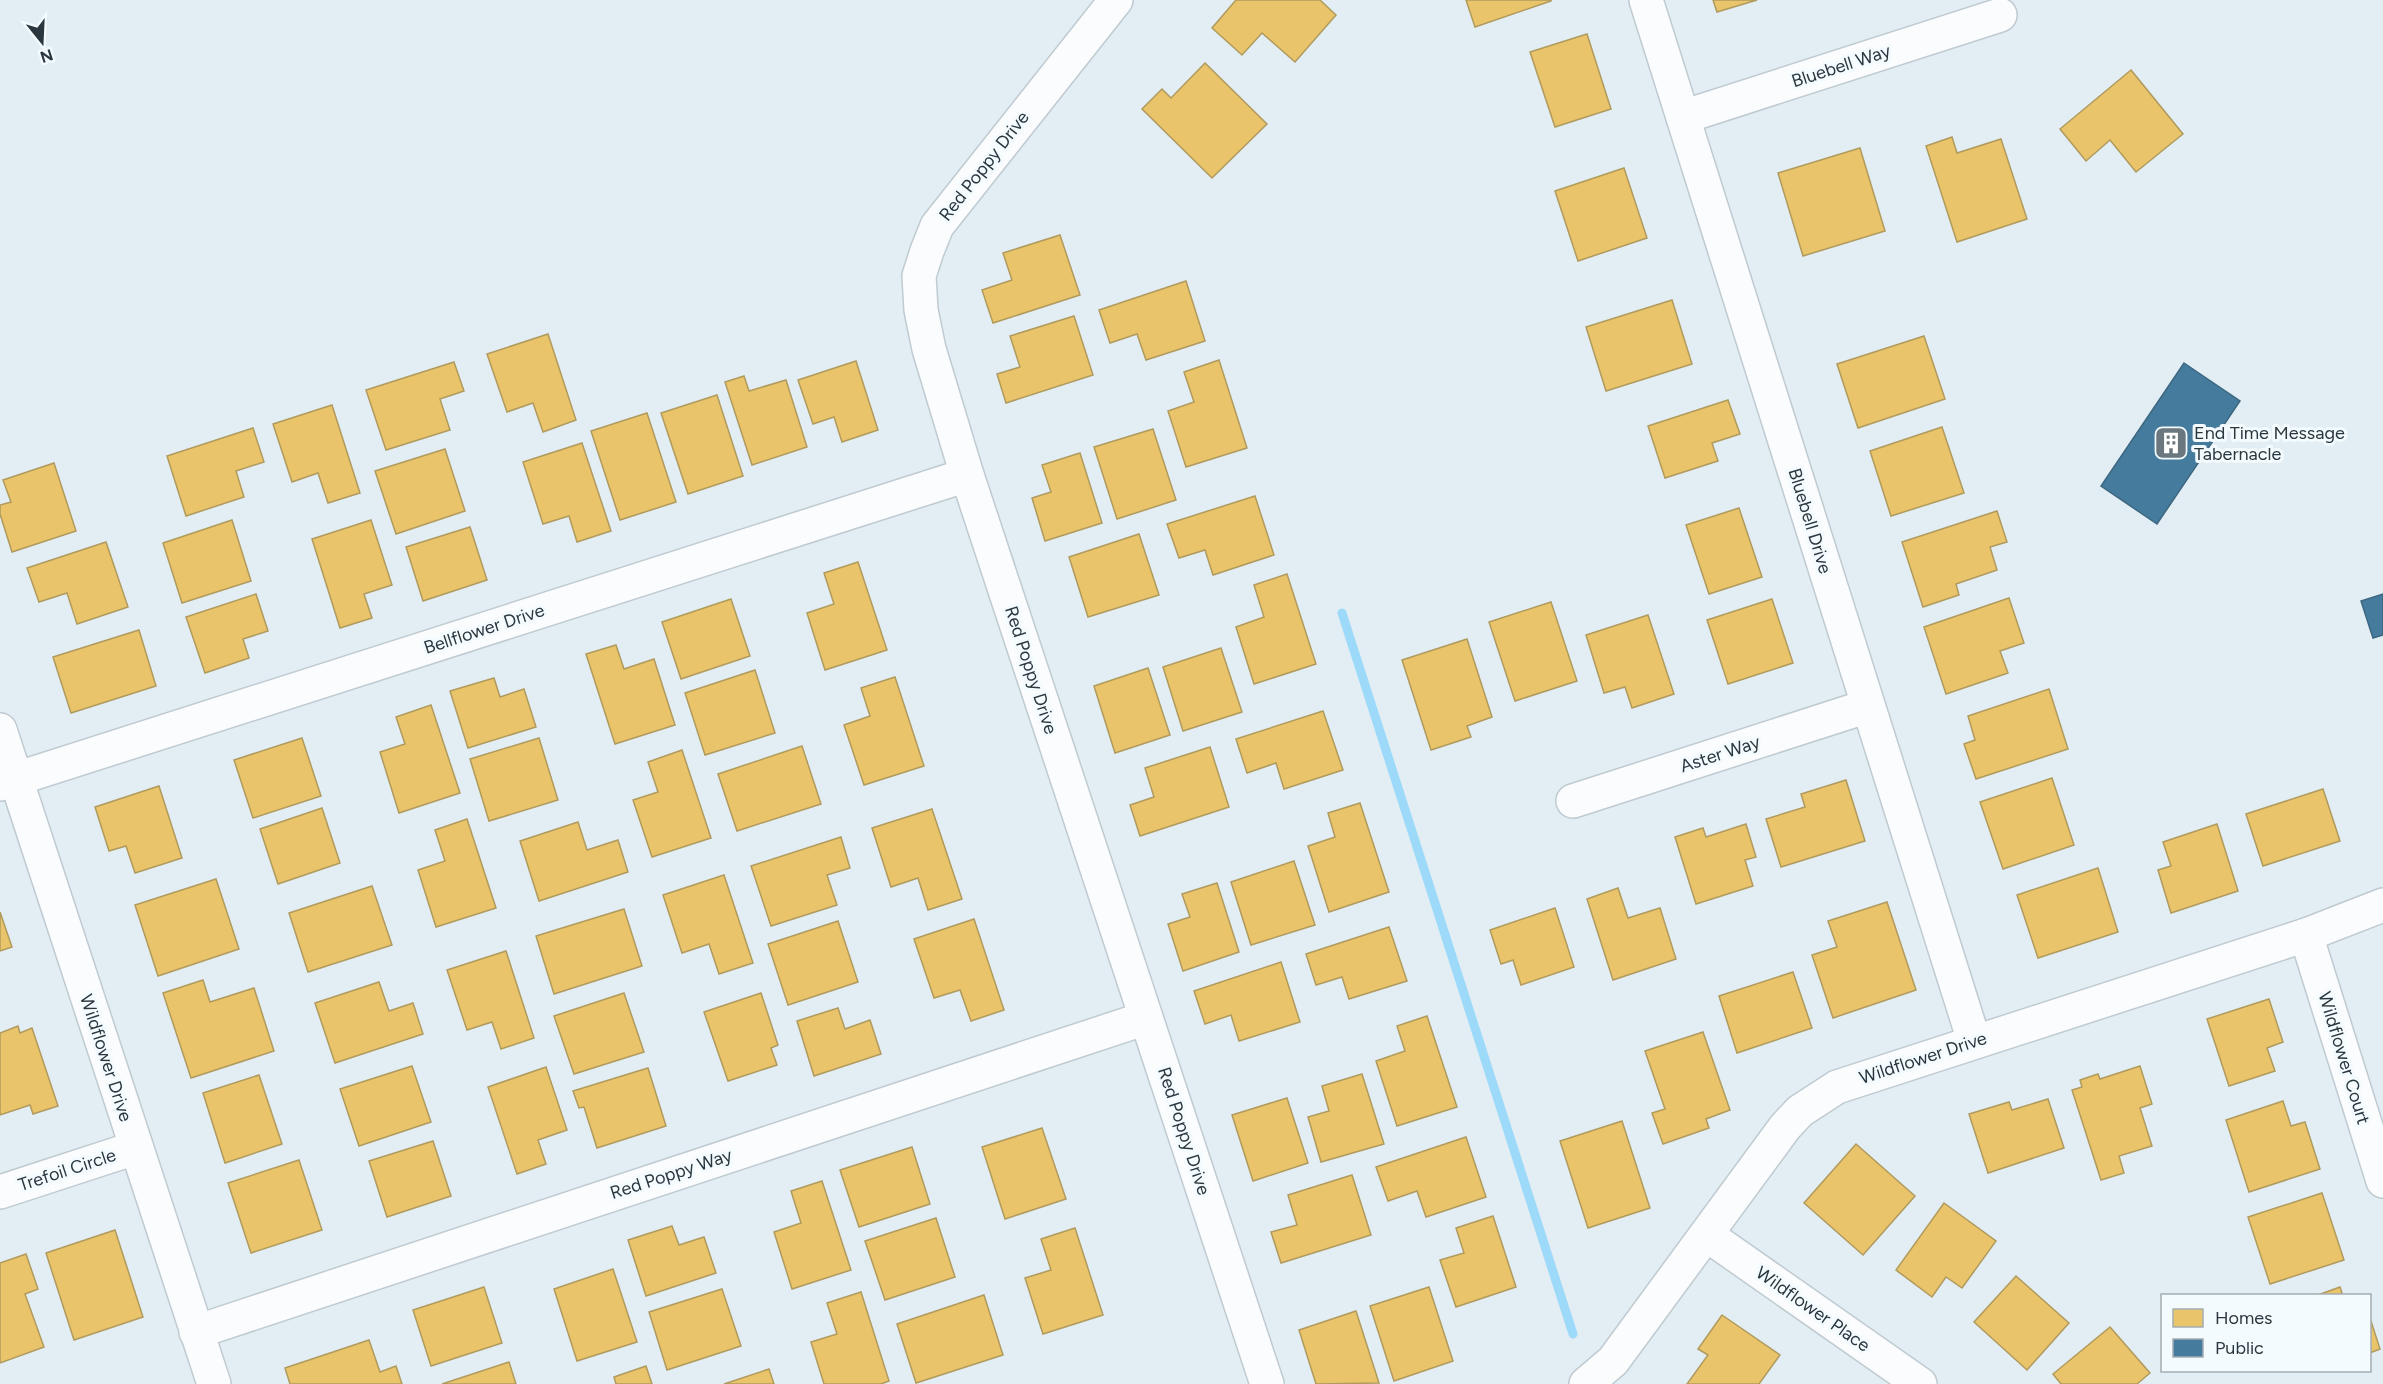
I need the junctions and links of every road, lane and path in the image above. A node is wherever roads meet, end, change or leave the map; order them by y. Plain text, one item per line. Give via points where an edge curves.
1 (1116, 0) edge
2 (1646, 0) edge
3 (2000, 15) dead end
4 (1683, 117) junction
5 (967, 475) junction
6 (1868, 706) junction
7 (0, 730) edge
8 (8, 781) edge
9 (1573, 801) dead end
10 (2382, 904) edge
11 (2306, 935) junction
12 (1146, 1018) junction
13 (1974, 1041) junction
14 (135, 1148) junction
15 (2383, 1180) edge
16 (0, 1192) edge
17 (1707, 1234) junction
18 (196, 1332) junction
19 (214, 1384) edge
20 (1267, 1384) edge
21 (1586, 1384) edge
22 (1920, 1384) edge

1 - 5 street, Red Poppy Drive via 937,226 924,259 919,276 921,310
2 - 4 street, Bluebell Drive
3 - 4 street, Bluebell Way
4 - 6 street, Bluebell Drive
5 - 8 street, Bellflower Drive
5 - 12 street, Red Poppy Drive
6 - 9 street, Aster Way
6 - 13 street, Bluebell Drive
7 - 8 street, Wildflower Drive
8 - 14 street, Wildflower Drive
10 - 11 street, Wildflower Drive
11 - 13 street, Wildflower Drive
11 - 15 street, Wildflower Court
12 - 18 street, Red Poppy Way
12 - 20 street, Red Poppy Drive
13 - 17 street, Wildflower Drive via 1837,1087 1800,1111 1758,1161
14 - 16 street, Trefoil Circle
14 - 18 street, Wildflower Drive
17 - 21 street, Wildflower Drive via 1613,1361
17 - 22 street, Wildflower Place
18 - 19 street, Wildflower Drive

